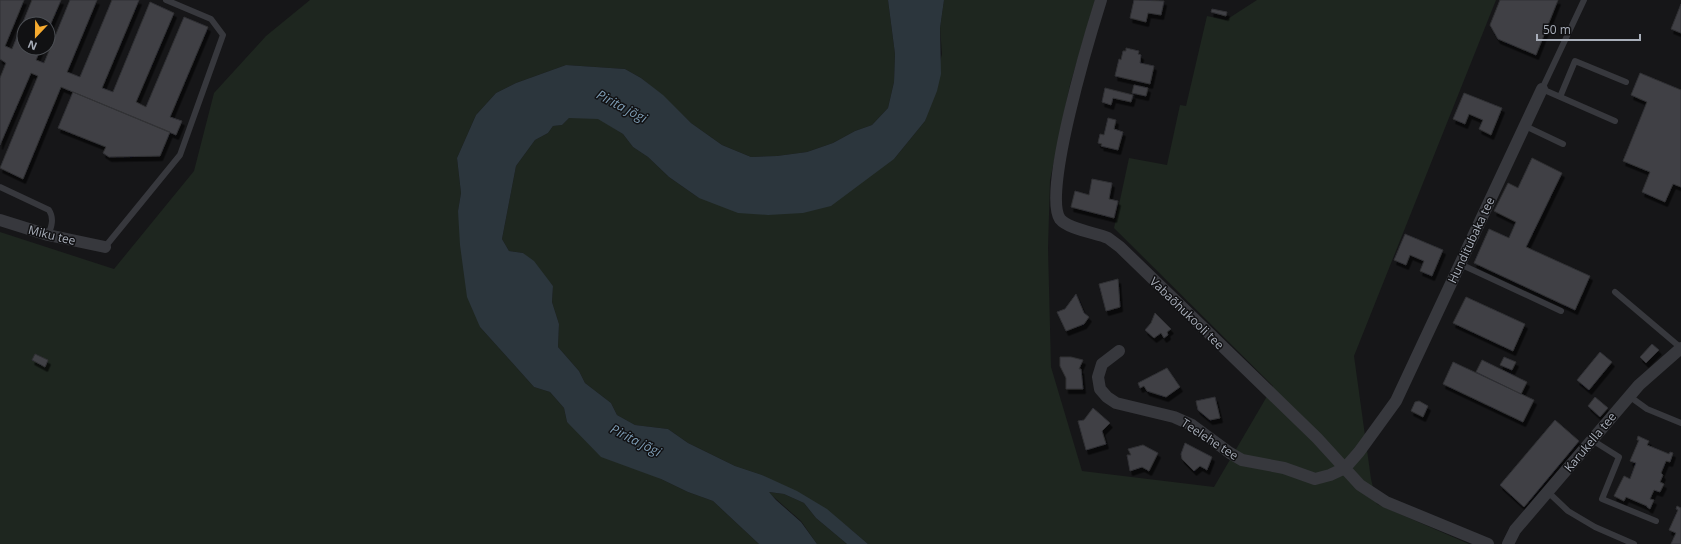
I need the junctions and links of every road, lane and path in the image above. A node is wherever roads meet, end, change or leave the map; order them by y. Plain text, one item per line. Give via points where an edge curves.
1 (166, 0) edge
2 (1101, 0) edge
3 (1583, 2) edge
4 (1626, 82) dead end
5 (1542, 90) junction
6 (1560, 97) junction
7 (1615, 121) dead end
8 (1525, 126) junction
9 (1563, 144) dead end
10 (0, 187) edge
11 (0, 220) edge
12 (48, 235) junction
13 (105, 247) joint
14 (1460, 264) junction
15 (1615, 292) dead end
16 (1561, 311) dead end
17 (1681, 348) edge
18 (1119, 351) dead end
19 (1629, 396) junction
20 (1681, 423) edge
21 (1592, 440) junction
22 (1345, 468) junction
23 (1548, 492) junction
24 (1656, 521) dead end
25 (1488, 544) edge
26 (1508, 544) edge
27 (1634, 544) edge

1 - 13 lane via 211,19 224,35 180,156
2 - 22 street, Vabaõhukooli tee via 1075,86 1060,163 1056,212 1068,225 1109,239 1120,247
3 - 5 lane, Hunditubaka tee
4 - 6 lane via 1575,61
5 - 6 lane
5 - 8 street, Hunditubaka tee
6 - 7 lane
8 - 9 lane
8 - 14 street, Hunditubaka tee
10 - 12 lane via 49,210 52,216
11 - 12 street, Miku tee
12 - 13 street, Miku tee
14 - 16 lane
14 - 22 street, Hunditubaka tee via 1396,401
15 - 17 lane
17 - 19 street, Karukella tee
18 - 22 street, Teelehe tee via 1102,364 1098,377 1100,389 1116,403 1174,417 1192,425 1242,460 1284,468 1315,479
19 - 20 lane via 1647,409
19 - 21 street, Karukella tee
21 - 23 street, Karukella tee
21 - 24 lane via 1619,457 1602,499
22 - 25 street, Vabaõhukooli tee via 1360,485 1386,502
23 - 26 street, Karukella tee via 1515,530
23 - 27 lane via 1568,510 1595,527

